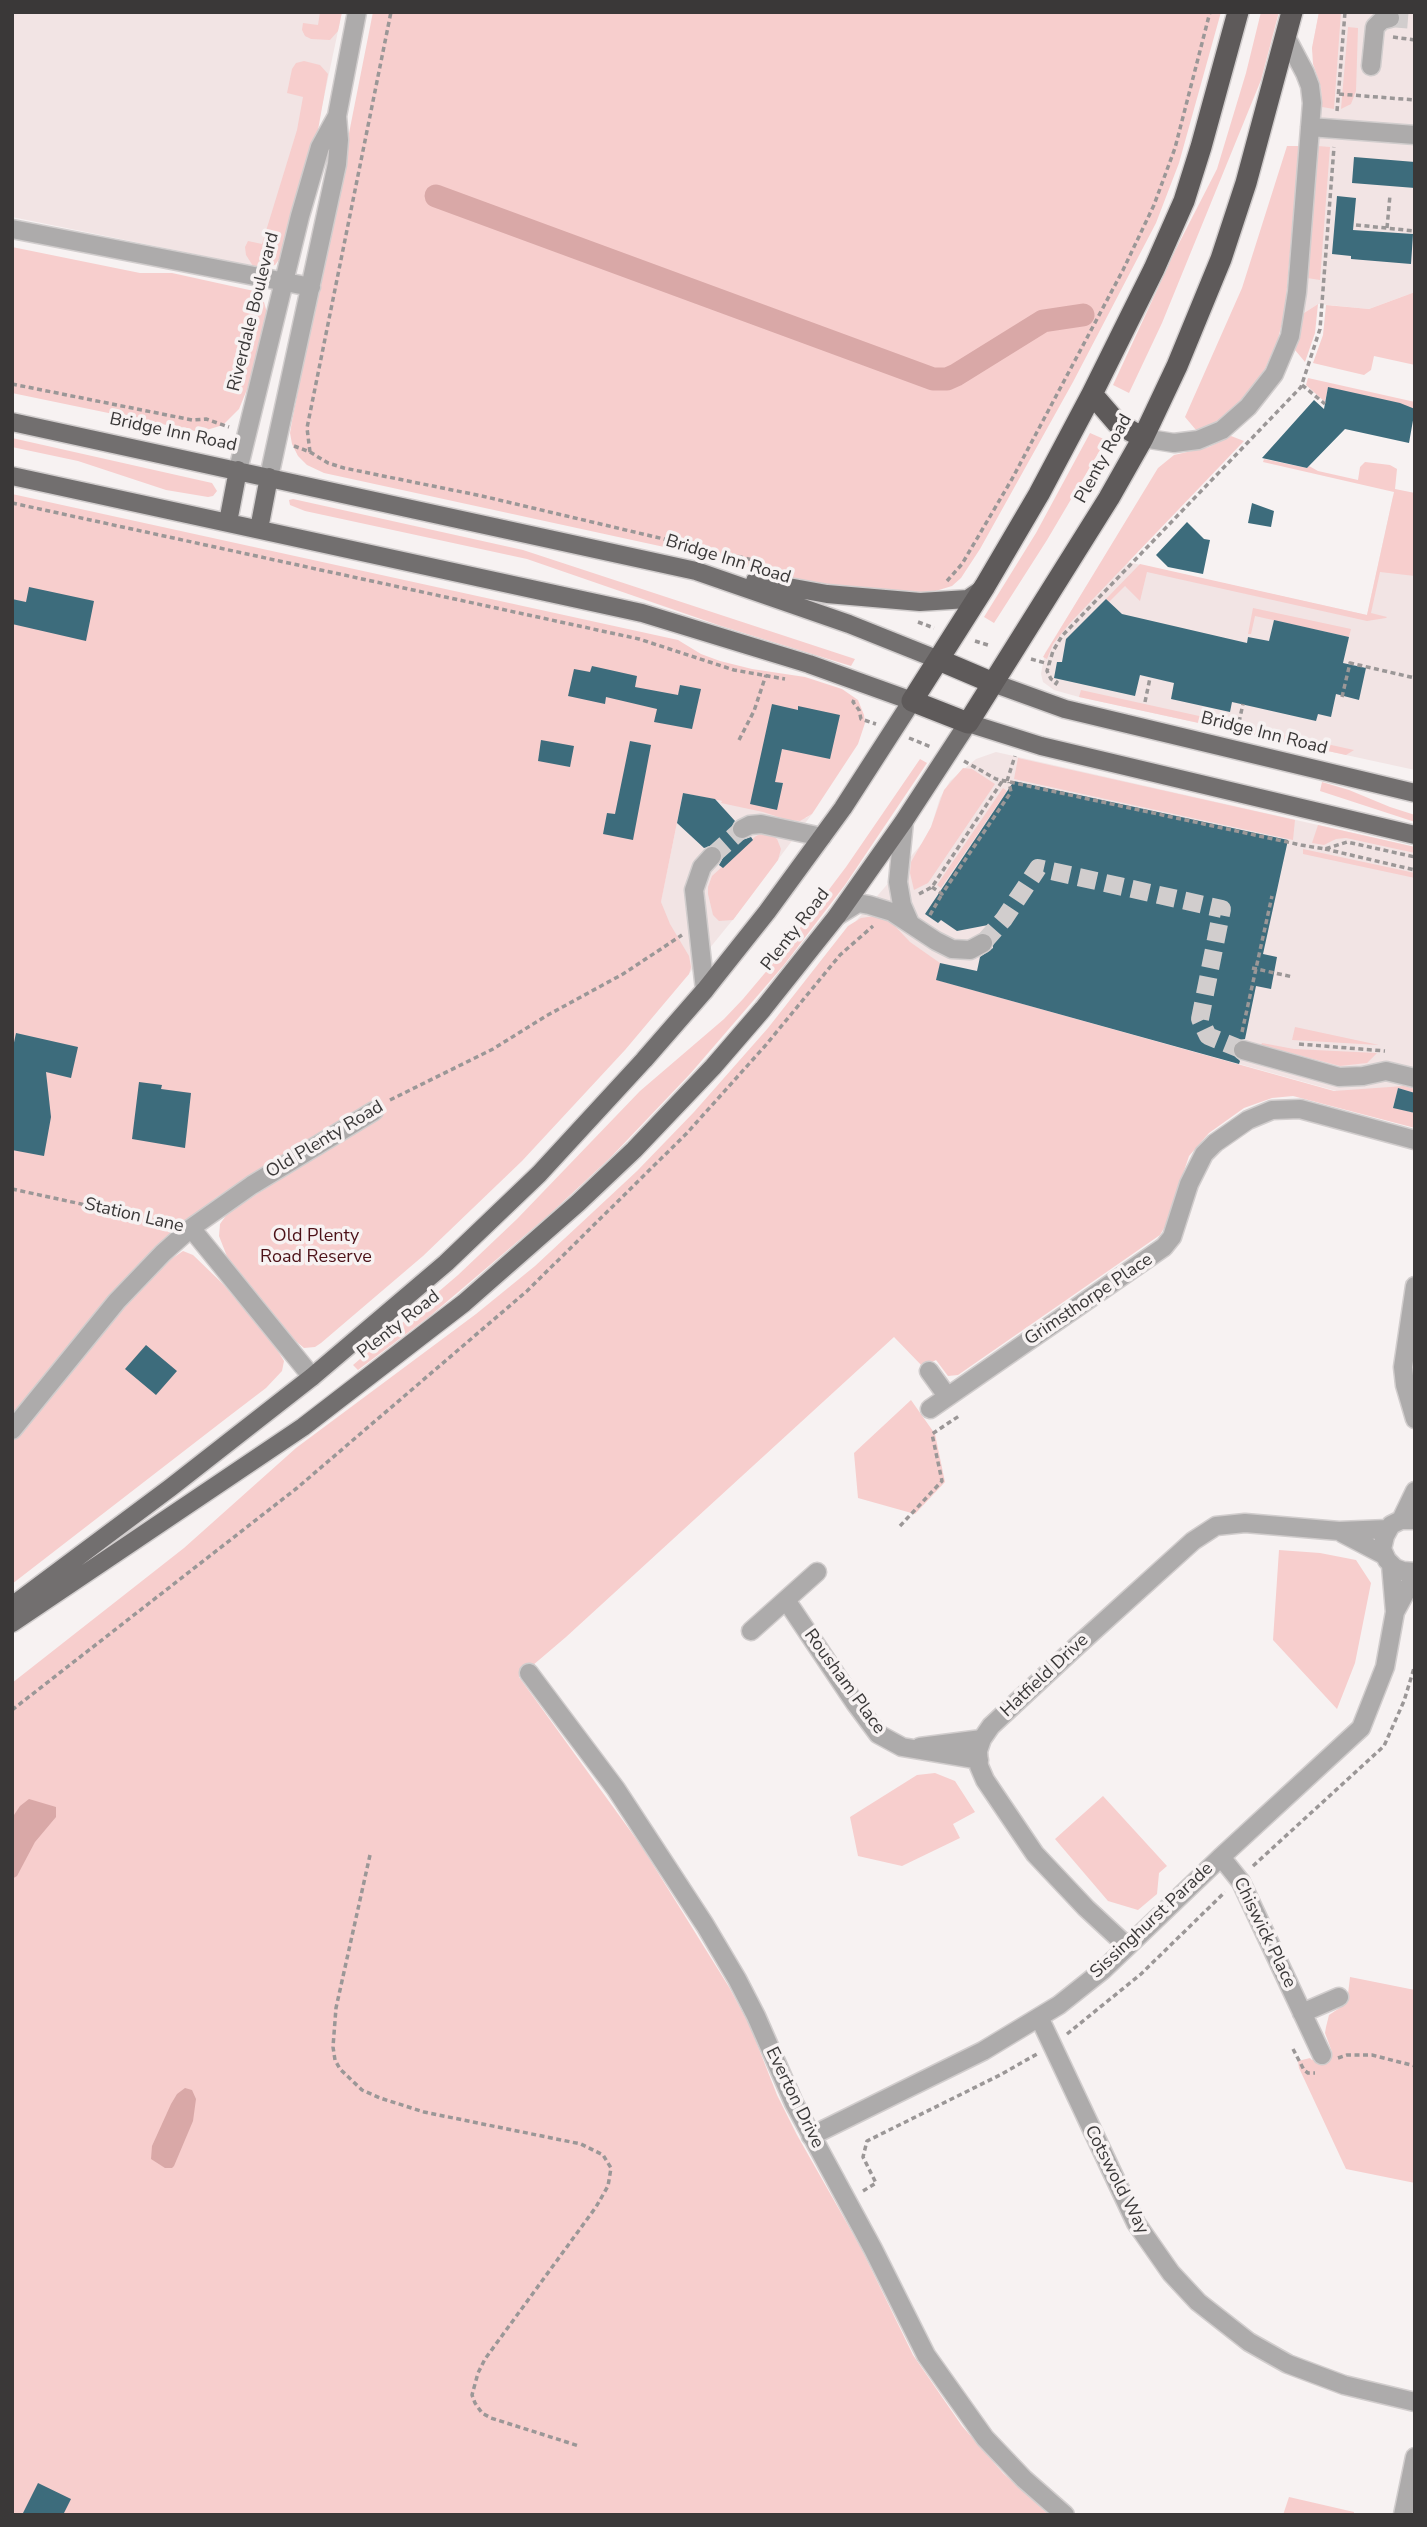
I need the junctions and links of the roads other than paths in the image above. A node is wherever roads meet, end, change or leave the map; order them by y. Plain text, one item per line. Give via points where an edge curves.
1 (357, 12) edge
2 (1238, 12) edge
3 (1292, 12) edge
4 (1390, 19) dead end
5 (1286, 37) junction
6 (1371, 66) dead end
7 (337, 116) junction
8 (1310, 127) junction
9 (1415, 135) edge
10 (12, 229) edge
11 (284, 282) junction
12 (310, 287) junction
13 (1092, 394) junction
14 (12, 422) edge
15 (1143, 438) junction
16 (238, 470) junction
17 (12, 476) edge
18 (269, 477) junction
19 (228, 522) junction
20 (259, 529) junction
21 (696, 571) junction
22 (985, 586) junction
23 (939, 660) junction
24 (993, 684) junction
25 (912, 701) junction
26 (968, 723) junction
27 (1415, 793) edge
28 (904, 821) junction
29 (743, 829) tunnel mouth
30 (1415, 835) edge
31 (822, 837) junction
32 (712, 856) tunnel mouth
33 (837, 916) junction
34 (909, 921) junction
35 (983, 943) tunnel mouth
36 (705, 990) junction
37 (1242, 1042) tunnel mouth
38 (1415, 1078) edge
39 (374, 1111) road end
40 (1415, 1140) edge
41 (191, 1228) junction
42 (1415, 1286) edge
43 (929, 1371) dead end
44 (312, 1377) junction
45 (947, 1396) junction
46 (930, 1409) dead end
47 (1415, 1419) edge
48 (12, 1430) edge
49 (1415, 1491) edge
50 (1401, 1523) edge
51 (1339, 1531) junction
52 (1388, 1560) junction
53 (817, 1572) dead end
54 (1415, 1573) edge
55 (786, 1600) junction
56 (12, 1606) edge
57 (1395, 1612) junction
58 (12, 1623) edge
59 (751, 1631) dead end
60 (529, 1673) dead end
61 (982, 1739) junction
62 (912, 1749) junction
63 (979, 1760) junction
64 (1221, 1857) junction
65 (1127, 1946) junction
66 (1339, 1997) dead end
67 (1302, 2013) junction
68 (1039, 2017) junction
69 (1324, 2062) road end
70 (811, 2136) junction
71 (1415, 2402) edge
72 (1415, 2457) edge
73 (1065, 2515) edge
74 (1403, 2515) edge

1 - 7 street, Riverdale Boulevard
2 - 13 highway, Plenty Road via 1184,201
3 - 5 highway, Plenty Road
4 - 6 street via 1375,27
5 - 8 street via 1310,86
5 - 15 highway, Plenty Road via 1225,248
7 - 11 street, Riverdale Boulevard via 316,159
7 - 12 street, Riverdale Boulevard via 337,164
8 - 9 street
8 - 15 street via 1294,316 1273,374 1235,421 1211,436 1174,443
10 - 11 street
11 - 12 street
11 - 16 street, Riverdale Boulevard
12 - 18 street, Riverdale Boulevard
13 - 15 highway via 1117,423
13 - 22 highway, Plenty Road
14 - 16 main road, Bridge Inn Road
15 - 24 highway, Plenty Road
16 - 18 main road, Bridge Inn Road
16 - 19 main road, Riverdale Boulevard
17 - 19 main road
18 - 20 main road, Riverdale Boulevard
18 - 21 main road, Bridge Inn Road
19 - 20 main road
20 - 25 main road via 642,613
21 - 22 main road via 827,594 910,602 959,601
21 - 23 main road, Bridge Inn Road
22 - 23 highway, Plenty Road
23 - 24 highway, Bridge Inn Road
23 - 25 highway, Plenty Road
24 - 26 highway, Plenty Road
24 - 27 main road, Bridge Inn Road via 1065,709
25 - 26 highway
25 - 31 main road, Plenty Road
26 - 28 main road, Plenty Road
26 - 30 main road via 1054,749
28 - 33 main road, Plenty Road
28 - 34 street via 898,882
29 - 31 street via 761,824
31 - 36 main road, Plenty Road
32 - 36 street via 702,867 694,897
33 - 34 street via 858,903
33 - 58 main road, Plenty Road via 713,1067 588,1195 497,1276 303,1427
34 - 35 street via 952,949 970,950
36 - 44 main road, Plenty Road via 593,1117 486,1227
37 - 38 street via 1339,1077 1386,1071
39 - 41 street, Old Plenty Road
40 - 45 street, Grimsthorpe Place via 1300,1109 1272,1110 1248,1120 1204,1154 1164,1247
41 - 44 street, Station Lane
41 - 48 street, Old Plenty Road via 117,1301
42 - 47 street via 1403,1367
43 - 45 street
44 - 56 main road, Plenty Road
45 - 46 street, Grimsthorpe Place
49 - 50 street
50 - 51 street, Hatfield Drive
50 - 52 street, Sissinghurst Parade via 1383,1542
51 - 52 street, Hatfield Drive
51 - 61 street, Hatfield Drive via 1227,1523 1206,1532 1031,1688
52 - 54 street, Hatfield Drive via 1403,1572
52 - 57 street, Sissinghurst Parade
53 - 55 street
54 - 57 street, Sissinghurst Parade
55 - 59 street
55 - 62 street, Rousham Place via 867,1721 889,1742
57 - 64 street, Sissinghurst Parade via 1385,1667 1361,1728
60 - 70 street, Everton Drive via 616,1789 705,1925 756,2016
61 - 62 street
61 - 63 street
62 - 63 street, Rousham Place
63 - 65 street via 985,1780 1035,1854
64 - 65 street, Sissinghurst Parade
64 - 67 street, Chiswick Place via 1241,1882
65 - 68 street, Sissinghurst Parade via 1103,1970
66 - 67 street
67 - 69 street, Chiswick Place
68 - 70 street, Sissinghurst Parade via 983,2051
68 - 71 street, Cotswold Way via 1136,2223 1198,2302 1249,2342 1288,2364 1333,2382
70 - 73 street, Everton Drive via 926,2355 985,2438
72 - 74 street

